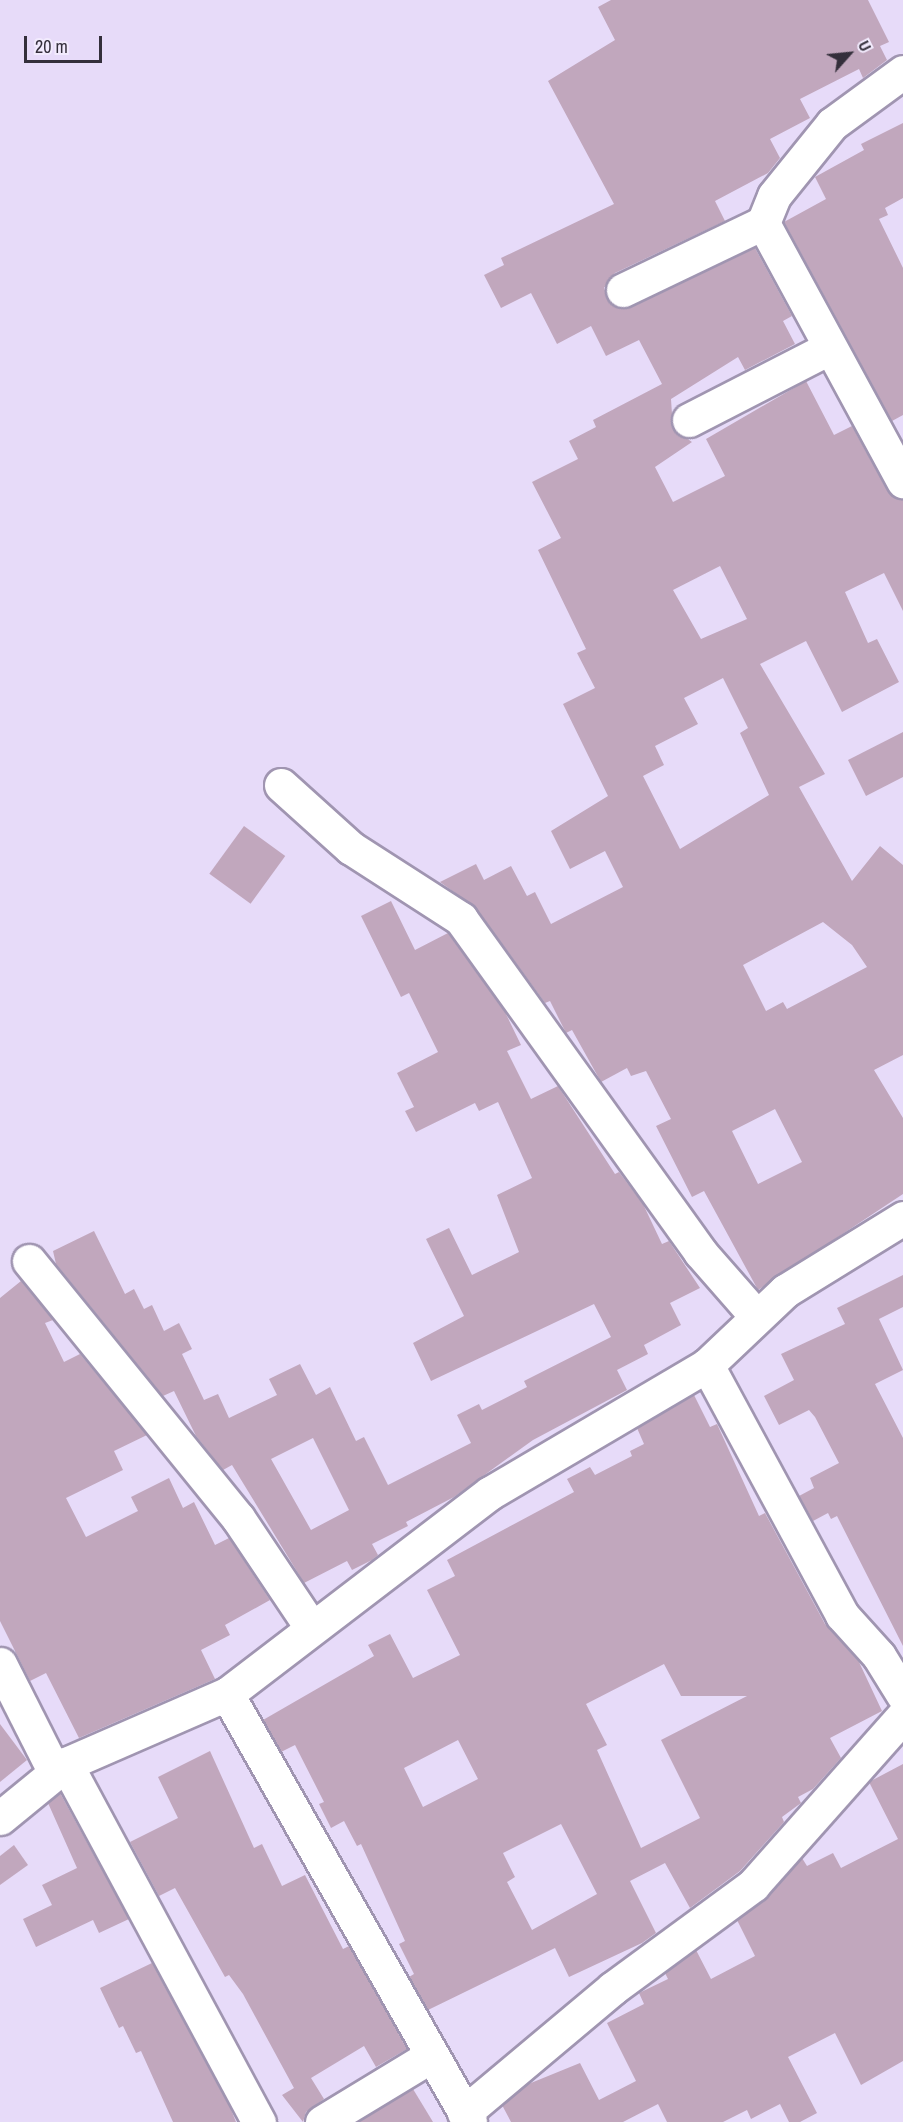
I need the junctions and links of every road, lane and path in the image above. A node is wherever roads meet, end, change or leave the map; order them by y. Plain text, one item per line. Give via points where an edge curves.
1 (903, 72) edge
2 (763, 223) junction
3 (623, 290) dead end
4 (827, 349) junction
5 (689, 420) dead end
6 (903, 480) edge
7 (281, 785) dead end
8 (903, 1218) edge
9 (29, 1261) dead end
10 (749, 1310) junction
11 (707, 1365) junction
12 (311, 1627) junction
13 (0, 1664) edge
14 (227, 1694) junction
15 (903, 1695) edge
16 (903, 1716) edge
17 (74, 1760) junction
18 (0, 1818) edge
19 (431, 2056) junction
20 (459, 2105) edge
21 (259, 2122) edge
22 (322, 2122) edge

1 - 2 street via 832,124 774,196
2 - 3 street
2 - 4 street
4 - 5 street
4 - 6 street
7 - 10 street via 351,848 461,919 587,1098
8 - 10 street
9 - 12 street via 238,1518
10 - 11 street
11 - 12 street via 490,1493
11 - 15 street via 842,1615 879,1656
12 - 14 street
13 - 17 street
14 - 17 street
14 - 19 street
16 - 20 street via 753,1885
17 - 18 street
17 - 21 street
19 - 20 street
19 - 22 street

